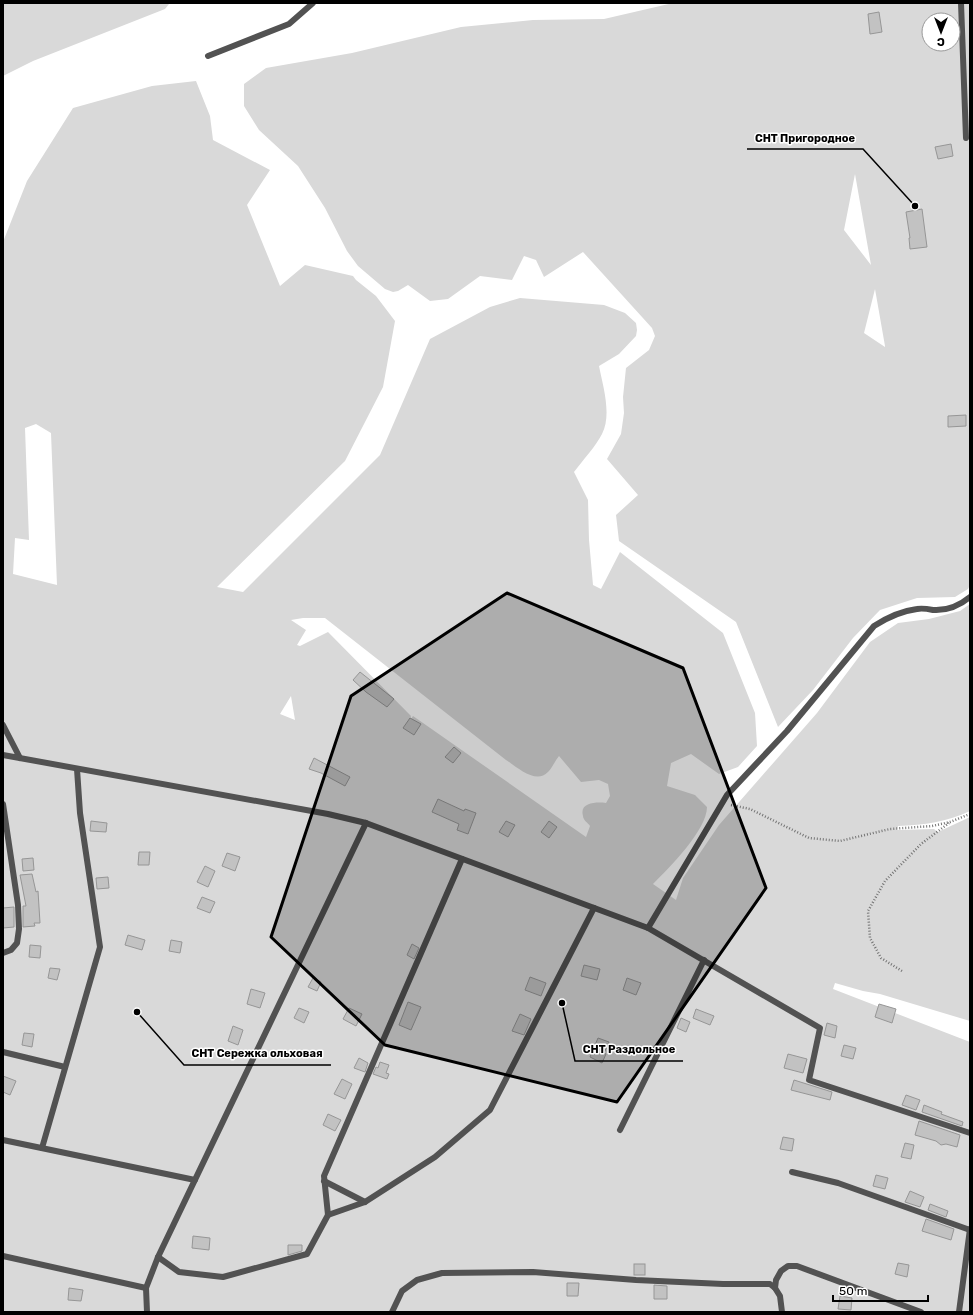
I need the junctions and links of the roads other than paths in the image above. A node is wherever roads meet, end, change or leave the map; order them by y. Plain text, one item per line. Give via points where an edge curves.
1 (313, 3) edge
2 (961, 3) edge
3 (208, 56) dead end
4 (966, 138) dead end
5 (970, 597) edge
6 (3, 725) edge
7 (3, 755) edge
8 (20, 758) junction
9 (77, 768) junction
10 (3, 804) edge
11 (366, 823) junction
12 (462, 859) junction
13 (594, 908) junction
14 (648, 928) junction
15 (3, 953) edge
16 (704, 960) junction
17 (3, 1052) edge
18 (65, 1067) junction
19 (620, 1130) dead end
20 (970, 1133) edge
21 (3, 1140) edge
22 (42, 1148) junction
23 (792, 1172) dead end
24 (195, 1180) junction
25 (324, 1181) junction
26 (365, 1202) junction
27 (328, 1215) junction
28 (970, 1229) edge
29 (3, 1256) edge
30 (158, 1257) junction
31 (968, 1262) edge
32 (146, 1288) junction
33 (775, 1288) junction
34 (147, 1312) edge
35 (392, 1312) edge
36 (782, 1312) edge
37 (921, 1312) edge
38 (959, 1312) edge

1 - 3 lane via 289,24
2 - 4 lane
5 - 14 lane via 956,607 947,609 919,608 901,612 874,626 787,731 727,795
6 - 8 lane
7 - 8 lane
8 - 9 lane
9 - 11 lane
9 - 18 lane via 80,813 100,947
10 - 15 lane via 18,905 19,929 17,943 11,950
11 - 12 lane
11 - 24 lane
12 - 13 lane
12 - 25 lane
13 - 14 lane
13 - 26 lane via 490,1110 435,1157
14 - 16 lane
16 - 19 lane
16 - 20 lane via 820,1028 809,1080
17 - 18 lane
18 - 22 lane
21 - 22 lane
22 - 24 lane
23 - 28 lane via 838,1183
24 - 30 lane
25 - 26 lane
25 - 27 lane
26 - 27 lane
27 - 30 lane via 307,1254 223,1277 179,1272
28 - 31 lane
29 - 32 lane
30 - 32 lane
31 - 38 lane
32 - 34 lane
33 - 35 lane via 770,1284 636,1280 533,1272 442,1273 412,1283 402,1291
33 - 36 lane via 780,1296
33 - 37 lane via 781,1271 788,1266 797,1266

